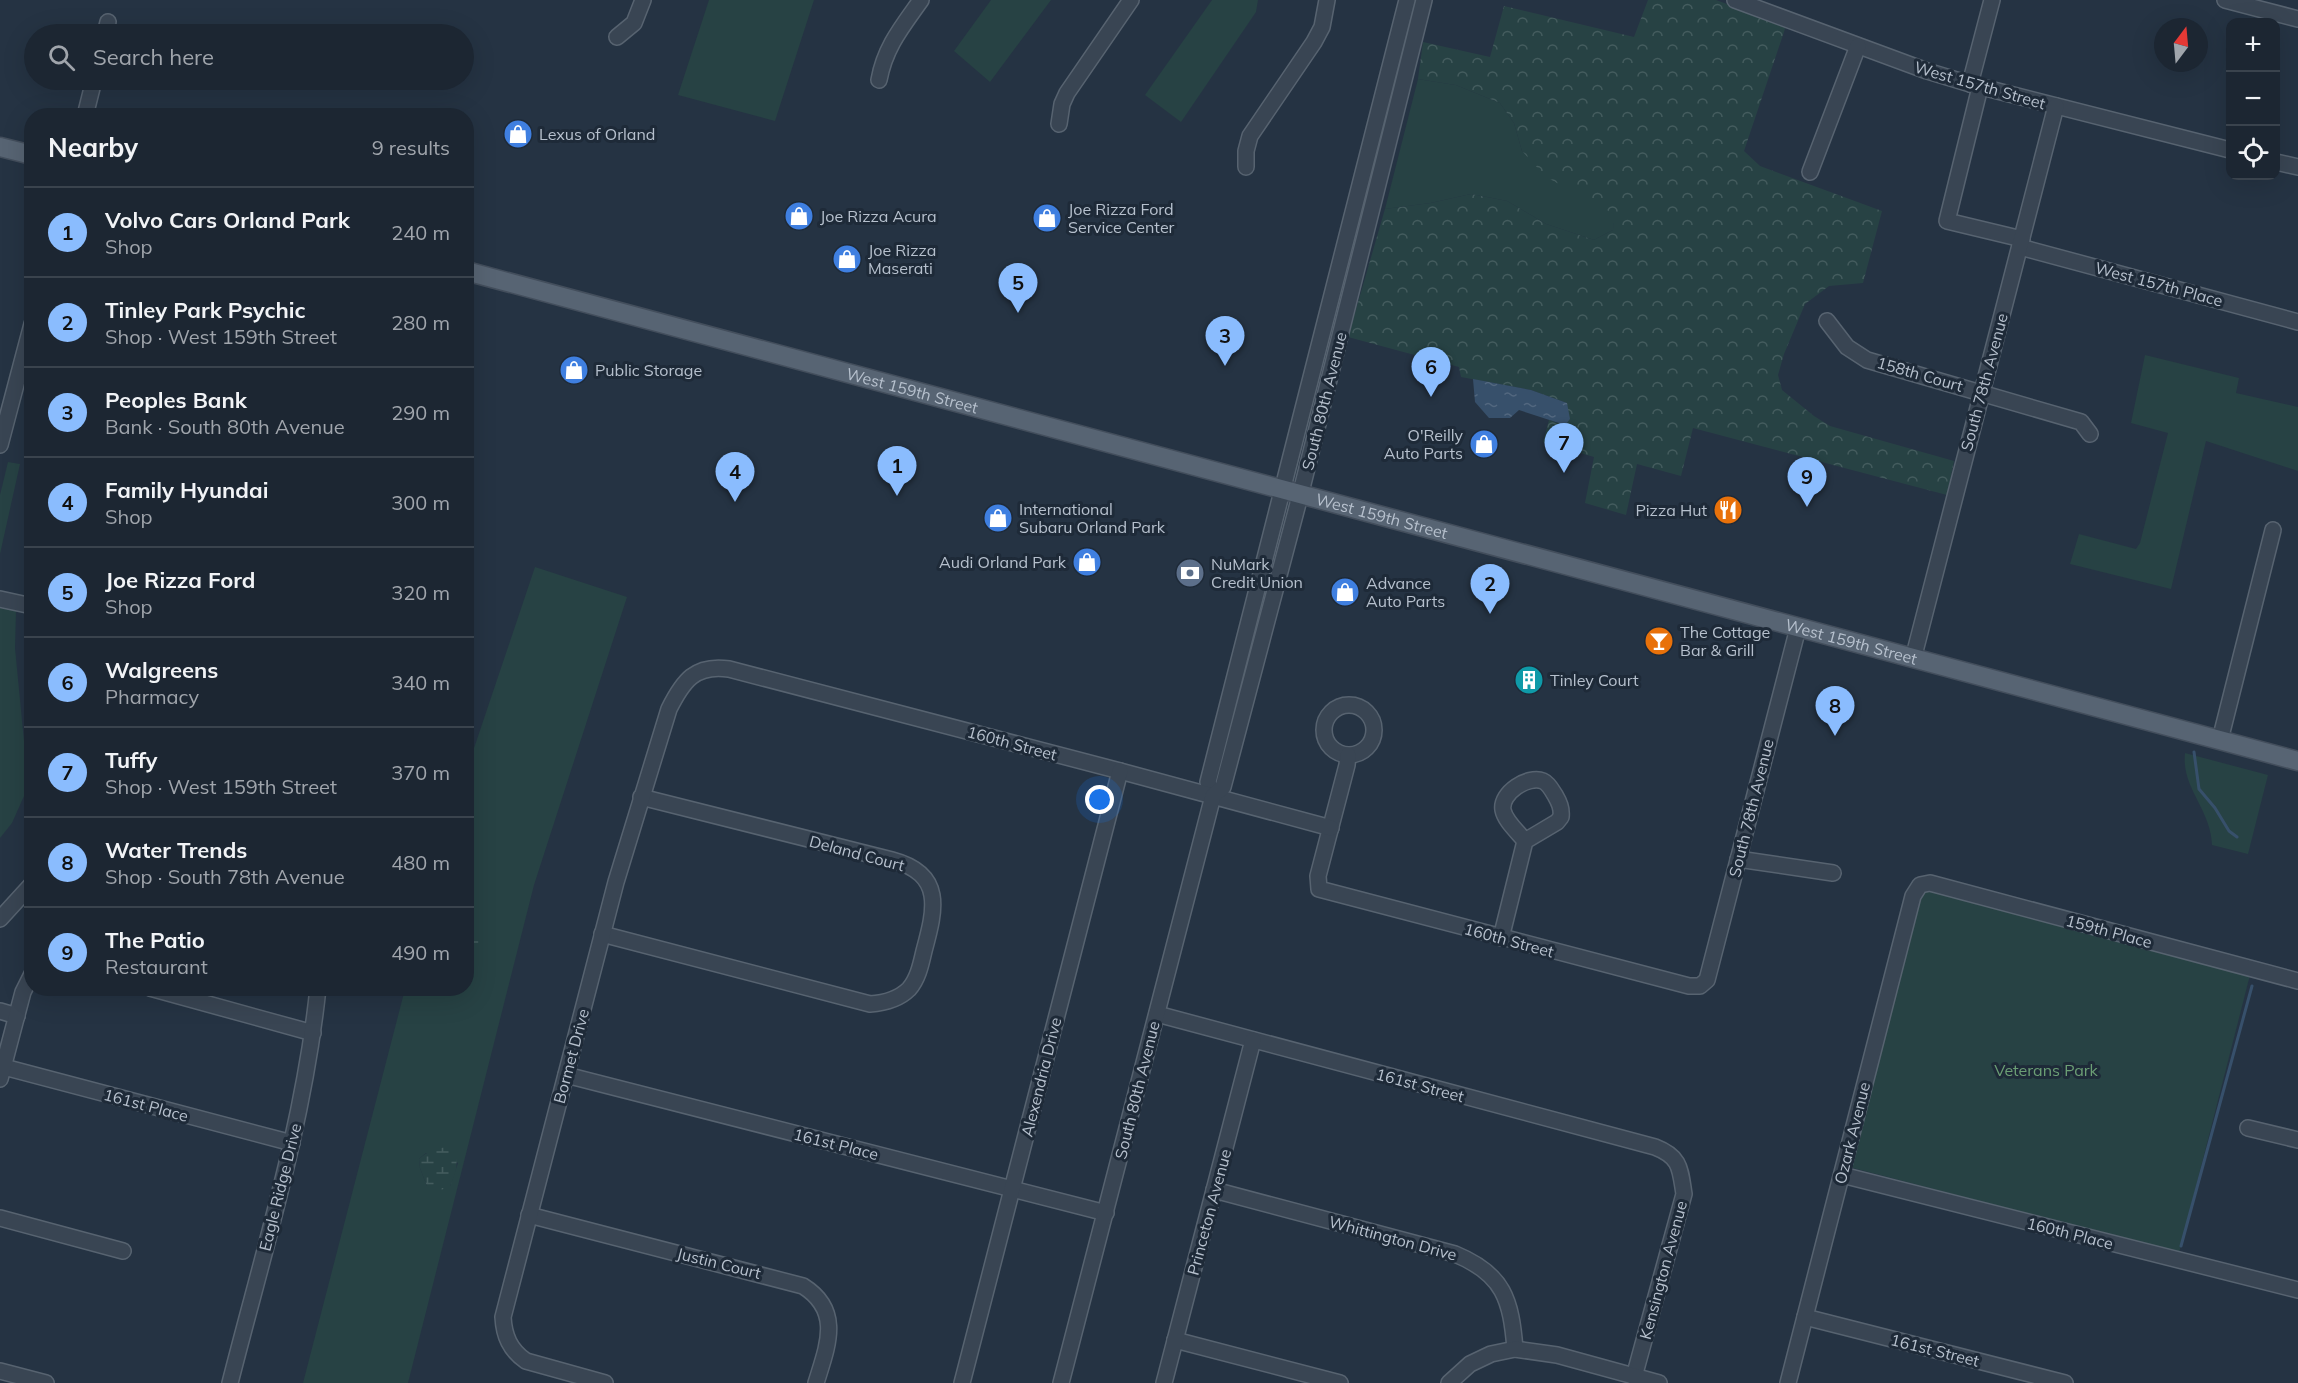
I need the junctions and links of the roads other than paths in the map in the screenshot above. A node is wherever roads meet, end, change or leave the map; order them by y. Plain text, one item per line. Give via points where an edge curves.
1 (643, 0) edge
2 (921, 0) edge
3 (1131, 0) edge
4 (1327, 0) edge
5 (1407, 0) edge
6 (1424, 0) edge
7 (1735, 0) edge
8 (1992, 0) edge
9 (2225, 0) edge
10 (2298, 20) edge
11 (617, 37) dead end
12 (1858, 46) junction
13 (879, 80) dead end
14 (1975, 85) junction
15 (92, 90) edge
16 (2056, 106) junction
17 (87, 108) edge
18 (1059, 124) dead end
19 (0, 147) edge
20 (2226, 149) edge
21 (24, 153) edge
22 (2280, 163) edge
23 (1246, 167) dead end
24 (2298, 167) edge
25 (1810, 172) dead end
26 (2020, 243) junction
27 (474, 273) edge
28 (1827, 321) dead end
29 (2298, 322) edge
30 (24, 354) edge
31 (1982, 392) junction
32 (2090, 434) dead end
33 (0, 445) edge
34 (1282, 491) junction
35 (1300, 496) junction
36 (2273, 530) dead end
37 (0, 599) edge
38 (24, 604) edge
39 (1798, 628) junction
40 (1913, 659) junction
41 (693, 675) joint
42 (2220, 740) junction
43 (1348, 755) dead end
44 (2298, 761) edge
45 (1120, 771) junction
46 (1213, 796) junction
47 (641, 797) junction
48 (1330, 828) junction
49 (1525, 841) dead end
50 (1738, 859) junction
51 (1833, 873) dead end
52 (1920, 885) joint
53 (24, 893) edge
54 (0, 919) edge
55 (602, 934) junction
56 (1501, 938) junction
57 (2298, 981) edge
58 (1700, 986) joint
59 (24, 990) edge
60 (180, 996) edge
61 (317, 996) edge
62 (0, 1011) edge
63 (1157, 1014) junction
64 (17, 1016) junction
65 (313, 1032) junction
66 (1253, 1040) junction
67 (1, 1070) edge
68 (566, 1075) junction
69 (2248, 1128) dead end
70 (2298, 1140) edge
71 (292, 1143) junction
72 (1679, 1163) joint
73 (1842, 1175) junction
74 (1012, 1189) junction
75 (1214, 1190) junction
76 (1106, 1213) junction
77 (529, 1215) junction
78 (0, 1218) edge
79 (123, 1251) dead end
80 (2298, 1290) edge
81 (1805, 1317) junction
82 (1175, 1340) junction
83 (1515, 1349) junction
84 (0, 1371) edge
85 (1634, 1377) junction
86 (1319, 1380) edge
87 (46, 1383) edge
88 (230, 1383) edge
89 (605, 1383) edge
90 (816, 1383) edge
91 (962, 1383) edge
92 (1061, 1383) edge
93 (1164, 1383) edge
94 (1340, 1383) edge
95 (1449, 1383) edge
96 (1659, 1383) edge
97 (1788, 1383) edge
98 (2065, 1383) edge

1 - 11 street via 634,23
2 - 13 street via 887,50
3 - 18 street via 1068,93
4 - 23 street via 1322,27 1314,42 1250,136
5 - 34 street, South 80th Avenue
6 - 35 street, South 80th Avenue
7 - 12 street, West 157th Street
8 - 14 street
9 - 10 street
12 - 14 street, West 157th Street
12 - 25 street
14 - 16 street, West 157th Street
14 - 26 street, West 157th Place via 1947,221
15 - 17 street
16 - 20 street, West 157th Street
16 - 26 street, South 78th Avenue
19 - 21 main road
22 - 24 street
26 - 29 street, West 157th Place
26 - 31 street, South 78th Avenue
27 - 34 main road, West 159th Street
28 - 31 street, 158th Court via 1847,347 1867,360
30 - 33 street
31 - 32 street, 158th Court via 2081,422
31 - 40 street, South 78th Avenue
34 - 35 main road, West 159th Street
34 - 46 street, South 80th Avenue via 1208,782
35 - 39 main road, West 159th Street
35 - 46 street, South 80th Avenue via 1223,787
36 - 42 street
37 - 38 street
39 - 40 main road, West 159th Street
39 - 50 street, South 78th Avenue
40 - 42 main road, West 159th Street
41 - 45 street, 160th Street via 704,669 729,669
41 - 47 street, Bormet Drive via 683,683 669,709
42 - 44 main road, West 159th Street
43 - 48 street
45 - 46 street, 160th Street
45 - 74 street, Alexendria Drive
46 - 48 street, 160th Street
46 - 63 street, South 80th Avenue
47 - 55 street, Bormet Drive
47 - 55 street, Deland Court via 912,868 928,885 934,906 918,973 902,995 870,1004
48 - 56 street, 160th Street via 1318,876 1319,889
49 - 56 street
50 - 51 street
50 - 58 street, South 78th Avenue via 1707,980
52 - 57 street, 159th Place via 1930,883
52 - 73 street, Ozark Avenue via 1911,901
53 - 54 street
55 - 68 street, Bormet Drive
56 - 58 street, 160th Street
59 - 64 street
60 - 65 street
61 - 65 street, Eagle Ridge Drive
62 - 64 street
63 - 66 street, 161st Street
63 - 76 street, South 80th Avenue
64 - 67 street
65 - 71 street, Eagle Ridge Drive
66 - 72 street, 161st Street via 1655,1147
66 - 75 street, Princeton Avenue
67 - 71 street, 161st Place
68 - 74 street, 161st Place
68 - 77 street, Bormet Drive
69 - 70 street
71 - 88 street, Eagle Ridge Drive
72 - 85 street, Kensington Avenue via 1684,1194
73 - 80 street, 160th Place
73 - 81 street, Ozark Avenue
74 - 76 street, 161st Place
74 - 91 street, Alexendria Drive
75 - 82 street, Princeton Avenue
75 - 83 street, Whittington Drive via 1469,1260 1494,1278 1503,1292 1510,1307
76 - 92 street, South 80th Avenue
77 - 89 street, Bormet Drive via 505,1306 506,1338 526,1361
77 - 90 street, Justin Court via 803,1286 822,1304 829,1326
78 - 79 street
81 - 97 street, Ozark Avenue
81 - 98 street, 161st Street
82 - 86 street
82 - 93 street, Princeton Avenue
83 - 85 street via 1557,1355
83 - 95 street via 1470,1364
84 - 87 street
85 - 96 street
86 - 94 street

